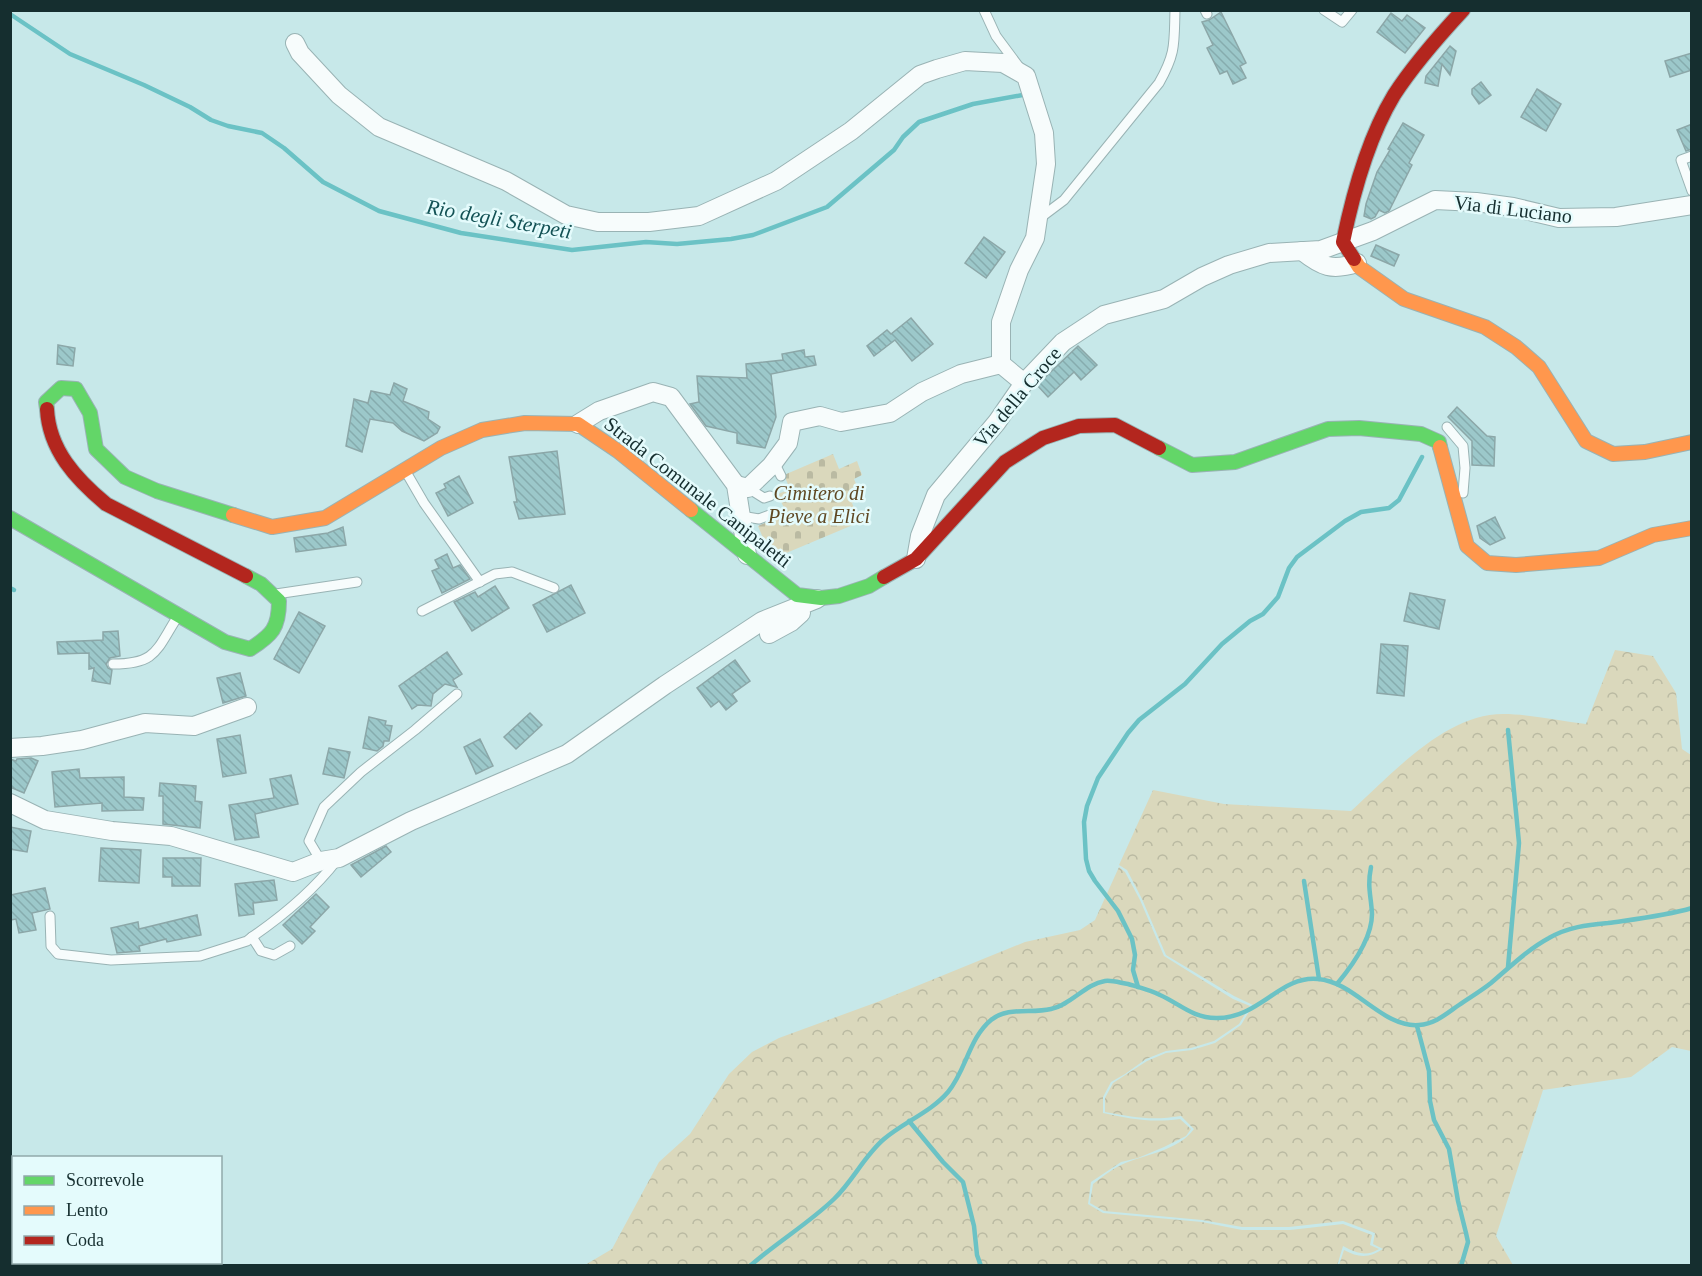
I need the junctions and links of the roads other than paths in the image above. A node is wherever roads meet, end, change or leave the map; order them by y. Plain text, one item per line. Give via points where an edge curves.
1 (984, 10) edge
2 (1175, 10) edge
3 (1324, 10) edge
4 (1352, 10) edge
5 (1462, 10) edge
6 (295, 43) dead end
7 (1026, 76) junction
8 (1692, 156) edge
9 (1692, 191) edge
10 (1692, 205) edge
11 (1038, 220) junction
12 (1343, 242) junction
13 (1302, 251) junction
14 (1357, 263) junction
15 (1001, 364) junction
16 (1024, 383) junction
17 (578, 424) junction
18 (1447, 427) dead end
19 (1692, 442) edge
20 (405, 470) junction
21 (742, 486) junction
22 (770, 496) dead end
23 (776, 513) dead end
24 (741, 516) junction
25 (10, 518) edge
26 (1460, 518) junction
27 (1692, 528) edge
28 (747, 555) junction
29 (916, 559) junction
30 (357, 582) dead end
31 (480, 582) junction
32 (554, 588) dead end
33 (271, 594) junction
34 (821, 597) junction
35 (422, 611) dead end
36 (178, 615) junction
37 (769, 634) dead end
38 (113, 664) dead end
39 (457, 694) dead end
40 (247, 707) dead end
41 (10, 748) edge
42 (10, 803) edge
43 (339, 858) junction
44 (321, 861) junction
45 (50, 916) dead end
46 (252, 938) junction
47 (290, 946) dead end

1 - 7 lane via 996,36
2 - 11 lane via 1174,50 1159,83 1071,193
3 - 4 lane via 1342,22
5 - 12 street via 1425,51 1393,97 1371,144
6 - 7 street via 339,95 379,127 506,181 566,215 598,222 649,222 699,216 776,181 851,131 920,75 937,69 965,61 1003,63
7 - 11 street via 1044,133 1046,164
8 - 9 lane via 1681,160
10 - 12 street, Via di Luciano via 1616,217 1558,218 1513,207 1435,201
11 - 15 street via 1035,238 1001,322
12 - 13 street, Via della Croce via 1321,250
12 - 14 street
13 - 14 street via 1317,263 1339,269
13 - 16 street, Via della Croce via 1269,253 1229,265 1164,299 1104,315 1063,342
14 - 19 street via 1404,299 1485,327 1516,347 1539,367 1586,441 1612,454
15 - 16 street
15 - 21 street via 961,374 890,413 841,422 820,416 792,422 777,469
16 - 29 street, Via della Croce via 936,495 920,536
17 - 20 street, Strada Comunale Canipaletti via 525,423 482,430
17 - 21 street via 599,411 653,392 671,397
17 - 28 street, Strada Comunale Canipaletti via 618,451
18 - 26 lane via 1463,446
20 - 31 lane
20 - 33 street, Strada Comunale Canipaletti via 325,518 272,527 125,477 96,449 90,413 76,389 61,388 46,402 49,429 61,457 86,488 106,504 261,584
21 - 22 lane via 764,498
21 - 24 street
23 - 24 lane via 759,519
24 - 28 street
25 - 36 street
26 - 27 street, Strada Comunale Canipaletti via 1467,546 1487,563 1516,565 1599,558 1653,535
26 - 29 street, Strada Comunale Canipaletti via 1439,442 1421,434 1328,429 1235,462 1192,465 1115,425 1079,426 1043,438 1005,462
28 - 34 street, Strada Comunale Canipaletti via 797,595
29 - 34 street, Strada Comunale Canipaletti via 869,586 839,596
30 - 33 lane
31 - 32 lane via 495,574 512,572
31 - 35 lane
33 - 36 street via 279,601 280,619 270,636 250,649 216,642
34 - 37 street via 814,606
34 - 43 street via 762,621 567,754 411,821
36 - 38 lane via 152,656 136,664
39 - 44 lane via 324,807 309,841
40 - 41 street via 194,726 145,723 82,741
42 - 44 street via 45,820 171,836 293,872
43 - 44 street
43 - 46 lane via 290,911
45 - 46 lane via 51,946 58,954 111,960 200,957
46 - 47 lane via 261,951 274,955

